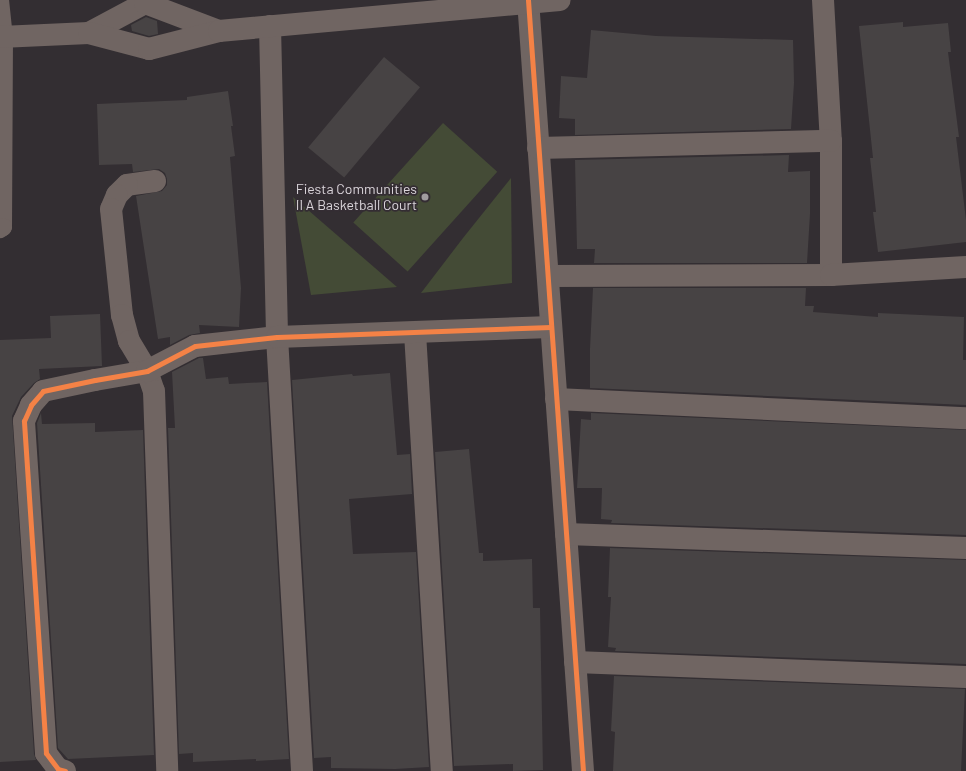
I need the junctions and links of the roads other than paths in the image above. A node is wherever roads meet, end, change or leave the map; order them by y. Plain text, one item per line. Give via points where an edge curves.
1 (0, 0) edge
2 (560, 0) edge
3 (823, 0) edge
4 (528, 1) edge
5 (270, 26) junction
6 (219, 31) junction
7 (89, 33) junction
8 (2, 37) edge
9 (832, 140) junction
10 (538, 148) junction
11 (155, 181) dead end
12 (0, 229) edge
13 (966, 267) edge
14 (831, 275) junction
15 (548, 276) junction
16 (551, 327) junction
17 (415, 333) junction
18 (277, 337) junction
19 (147, 371) junction
20 (556, 399) junction
21 (966, 418) edge
22 (566, 534) junction
23 (966, 548) edge
24 (575, 662) junction
25 (966, 677) edge
26 (65, 771) edge
27 (167, 771) edge
28 (302, 771) edge
29 (442, 771) edge
30 (583, 771) edge

1 - 8 lane
2 - 4 street
3 - 9 street
4 - 5 street
4 - 10 street
5 - 6 street
5 - 18 street
6 - 7 street via 149,48
6 - 7 street via 145,3
7 - 8 street
8 - 12 lane via 3,227
9 - 10 street
9 - 14 street
10 - 15 street
11 - 19 street via 127,186 117,195 111,209 122,315 129,341
13 - 14 street
14 - 15 street
15 - 16 street
16 - 17 street
16 - 20 street
17 - 18 street
17 - 29 street
18 - 19 street via 195,346
18 - 28 street
19 - 26 street via 43,392 31,405 24,421 46,753 58,769
19 - 27 street via 154,391
20 - 21 street
20 - 22 street
22 - 23 street
22 - 24 street
24 - 25 street
24 - 30 street

